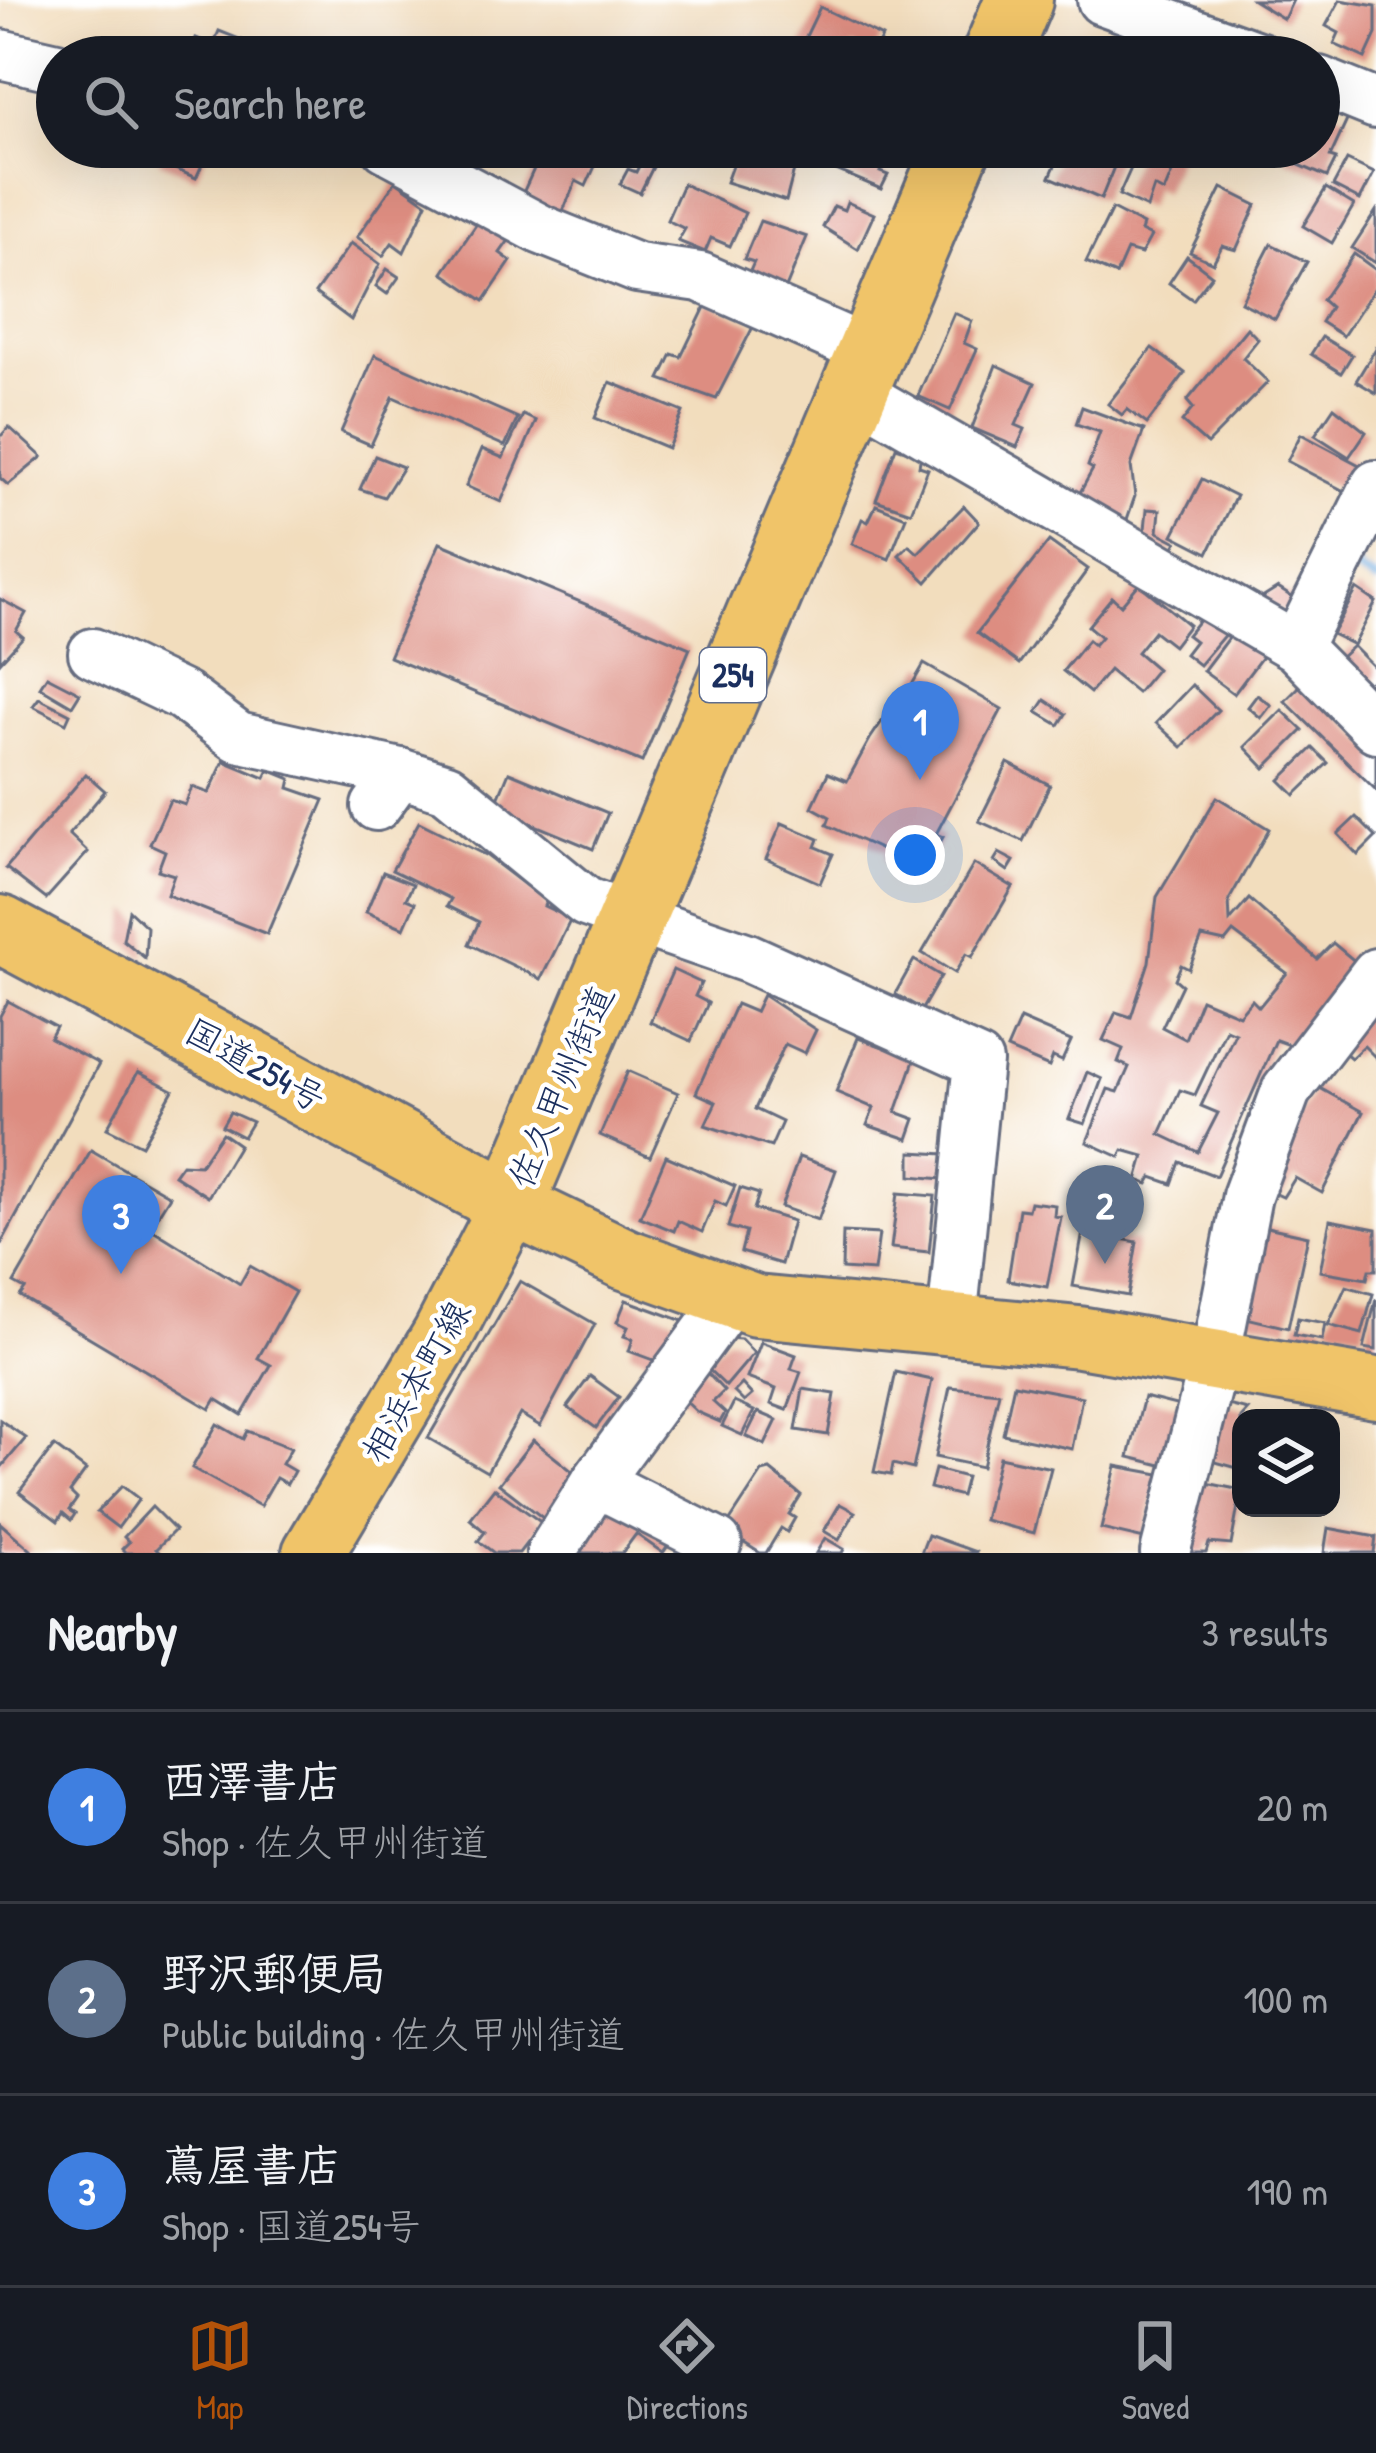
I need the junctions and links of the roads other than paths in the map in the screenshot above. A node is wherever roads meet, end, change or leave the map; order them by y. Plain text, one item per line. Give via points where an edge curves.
1 (1019, 0) edge
2 (1102, 0) edge
3 (1004, 36) edge
4 (1202, 36) edge
5 (0, 54) edge
6 (36, 62) edge
7 (1340, 89) edge
8 (1376, 104) edge
9 (425, 168) edge
10 (948, 168) edge
11 (863, 372) junction
12 (1376, 485) edge
13 (1296, 647) junction
14 (94, 653) dead end
15 (1376, 728) edge
16 (632, 920) junction
17 (0, 929) edge
18 (1376, 973) edge
19 (511, 1204) junction
20 (730, 1300) junction
21 (952, 1322) junction
22 (1215, 1359) junction
23 (1376, 1388) edge
24 (596, 1481) junction
25 (717, 1543) dead end
26 (313, 1553) edge
27 (551, 1553) edge
28 (1165, 1553) edge

1 - 3 highway
2 - 4 street
5 - 6 street
7 - 8 street
9 - 11 street via 542,230 637,268 700,277
10 - 11 highway, 佐久甲州街道 / 254
11 - 13 street
11 - 16 highway, 佐久甲州街道 / 254
12 - 13 street
13 - 15 street
14 - 16 street via 183,696 238,737 388,789 447,788 586,902
16 - 19 highway, 佐久甲州街道 / 254
16 - 21 street via 748,958 978,1062
17 - 19 highway, 国道254号
18 - 22 street via 1286,1091 1247,1196
19 - 20 main road, 佐久甲州街道
19 - 26 main road, 相浜本町線
20 - 21 main road, 佐久甲州街道
20 - 24 street
21 - 22 main road, 佐久甲州街道
22 - 23 main road, 佐久甲州街道
22 - 28 street
24 - 25 street
24 - 27 street

